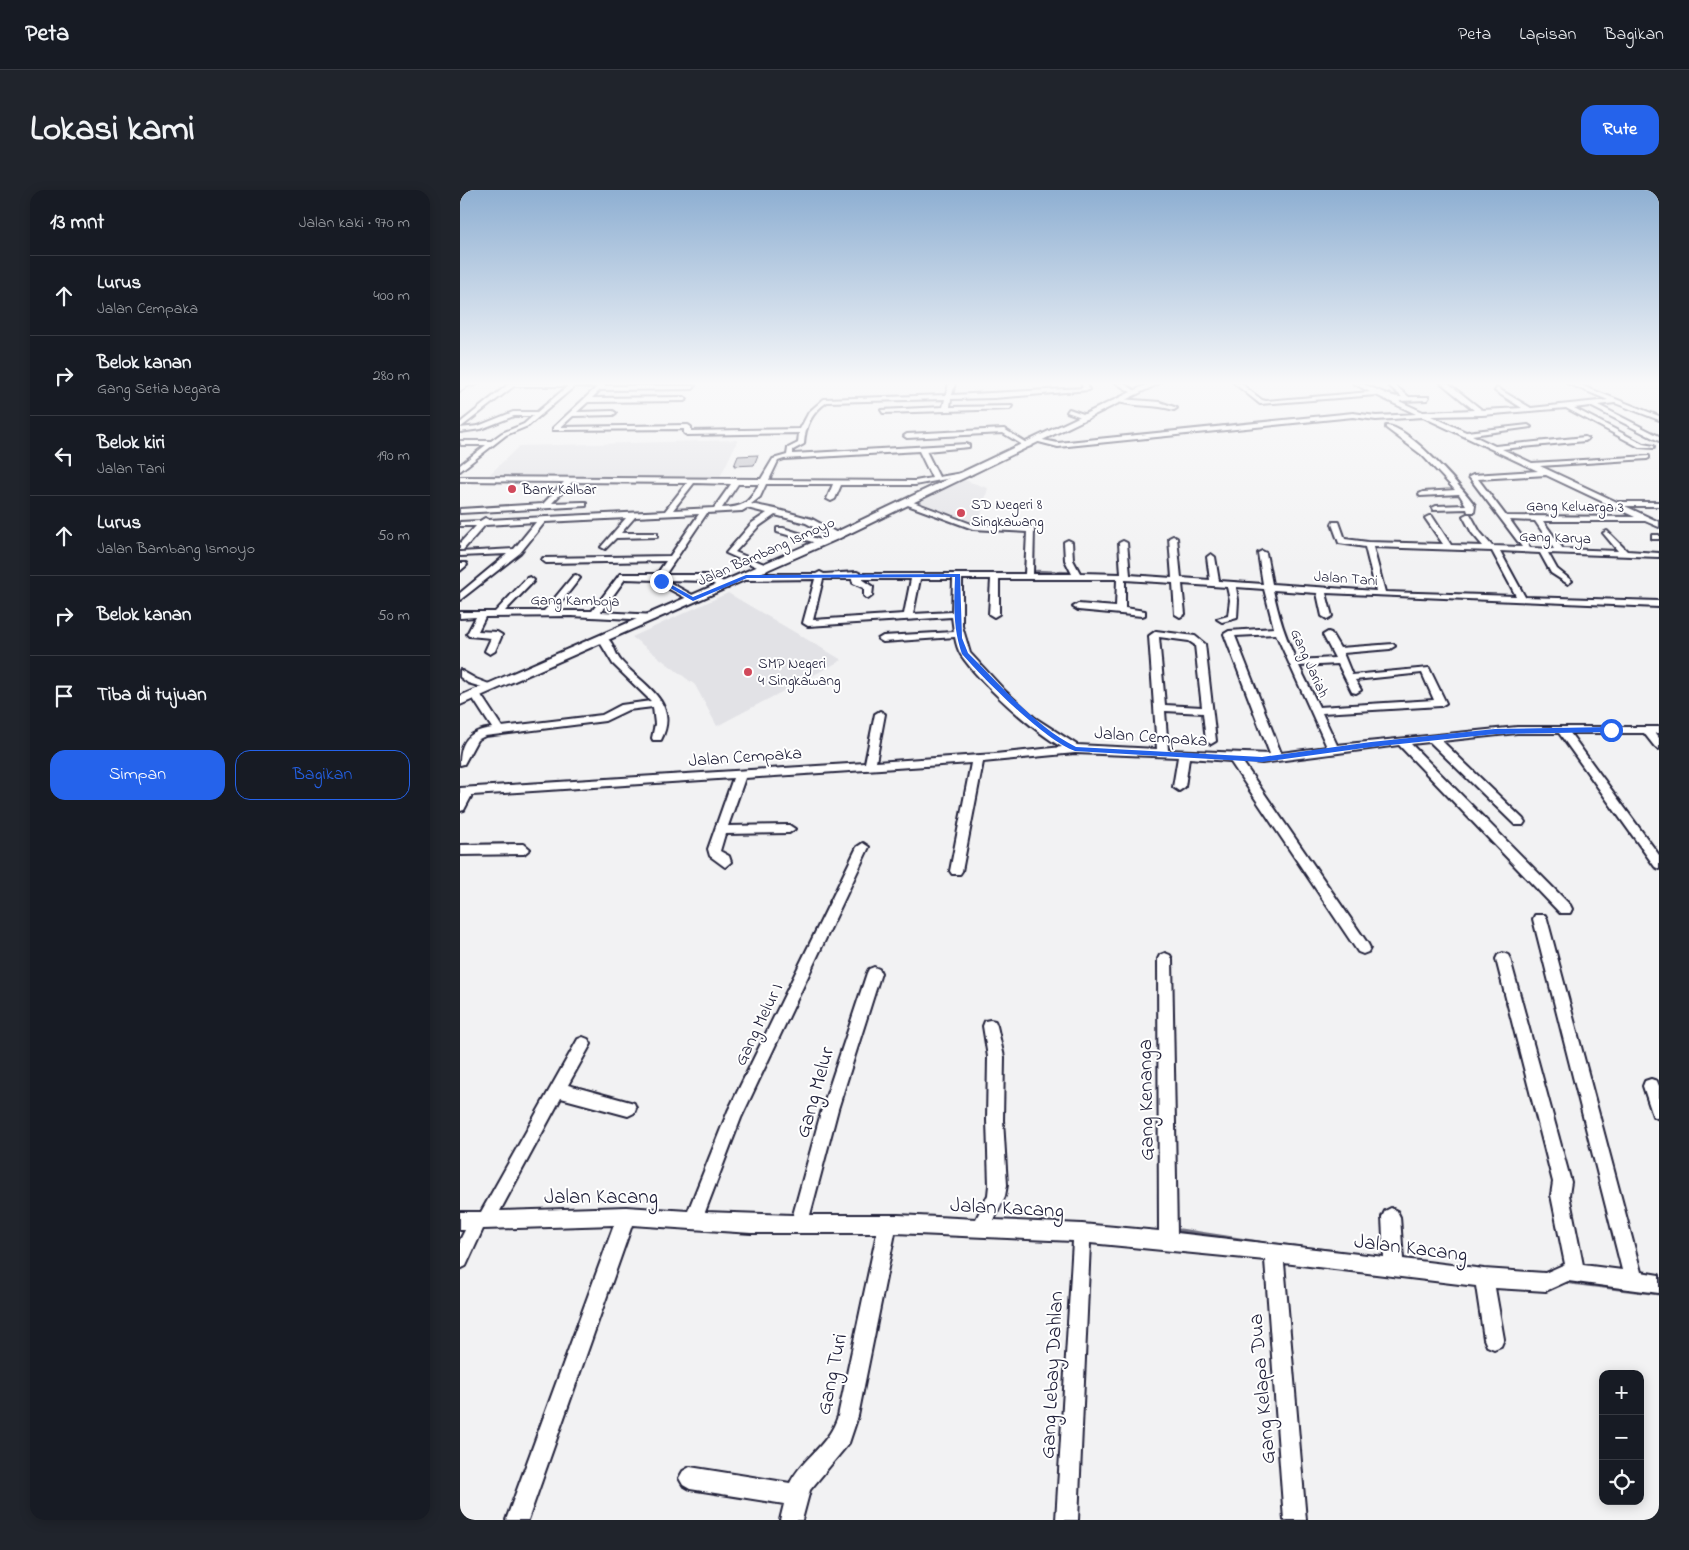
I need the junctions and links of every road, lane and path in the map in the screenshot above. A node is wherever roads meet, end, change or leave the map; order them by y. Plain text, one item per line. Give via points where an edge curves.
1 (491, 445) edge
2 (799, 445) edge
3 (1031, 445) edge
4 (1415, 445) edge
5 (1490, 445) edge
6 (1516, 445) edge
7 (1639, 445) edge
8 (966, 446) dead end
9 (1028, 446) joint
10 (1494, 447) junction
11 (1652, 448) dead end
12 (922, 450) junction
13 (790, 456) junction
14 (1647, 457) dead end
15 (1532, 465) junction
16 (460, 469) edge
17 (1545, 472) junction
18 (973, 473) junction
19 (460, 479) edge
20 (570, 480) junction
21 (937, 480) junction
22 (692, 481) junction
23 (736, 481) junction
24 (764, 481) junction
25 (838, 482) junction
26 (915, 483) junction
27 (1461, 492) junction
28 (928, 493) junction
29 (1423, 494) dead end
30 (831, 500) dead end
31 (908, 502) junction
32 (583, 504) dead end
33 (1614, 504) junction
34 (1659, 504) edge
35 (545, 506) junction
36 (748, 506) junction
37 (1436, 508) dead end
38 (496, 509) junction
39 (716, 509) dead end
40 (460, 510) edge
41 (705, 511) junction
42 (776, 511) junction
43 (1470, 511) junction
44 (668, 512) junction
45 (633, 514) junction
46 (1428, 518) dead end
47 (1503, 518) junction
48 (1537, 518) junction
49 (543, 519) junction
50 (1646, 519) junction
51 (482, 523) junction
52 (460, 524) edge
53 (1336, 524) dead end
54 (1659, 525) edge
55 (780, 530) dead end
56 (1607, 533) dead end
57 (654, 535) dead end
58 (614, 536) junction
59 (836, 536) junction
60 (1173, 538) dead end
61 (823, 542) junction
62 (1068, 542) dead end
63 (1124, 543) dead end
64 (1369, 545) junction
65 (605, 546) dead end
66 (1450, 547) junction
67 (460, 548) edge
68 (1492, 549) junction
69 (1528, 550) junction
70 (517, 551) junction
71 (1543, 551) junction
72 (1560, 552) junction
73 (1262, 553) dead end
74 (460, 554) edge
75 (1626, 554) junction
76 (1659, 555) edge
77 (671, 558) junction
78 (1210, 558) dead end
79 (546, 560) dead end
80 (767, 572) junction
81 (1030, 574) junction
82 (1077, 575) junction
83 (820, 576) junction
84 (994, 576) junction
85 (659, 577) junction
86 (856, 577) junction
87 (1124, 577) junction
88 (576, 578) dead end
89 (915, 578) junction
90 (958, 578) junction
91 (1178, 578) junction
92 (530, 580) dead end
93 (1215, 581) junction
94 (1568, 581) dead end
95 (1231, 584) junction
96 (1267, 585) junction
97 (725, 586) junction
98 (1321, 590) junction
99 (1380, 593) junction
100 (868, 596) dead end
101 (460, 597) edge
102 (1521, 597) junction
103 (693, 599) junction
104 (1658, 605) edge
105 (1078, 607) dead end
106 (1120, 610) junction
107 (547, 613) junction
108 (595, 613) junction
109 (1142, 613) dead end
110 (498, 614) junction
111 (957, 614) junction
112 (994, 614) dead end
113 (1180, 614) dead end
114 (482, 615) junction
115 (1327, 616) dead end
116 (462, 617) edge
117 (652, 617) junction
118 (908, 617) junction
119 (1222, 619) dead end
120 (1279, 630) junction
121 (959, 634) junction
122 (1328, 634) dead end
123 (883, 639) dead end
124 (606, 641) junction
125 (1390, 646) dead end
126 (490, 651) dead end
127 (1337, 651) junction
128 (1342, 661) junction
129 (1293, 663) junction
130 (460, 674) edge
131 (1349, 678) junction
132 (492, 687) junction
133 (1356, 690) dead end
134 (478, 698) junction
135 (460, 701) edge
136 (658, 703) junction
137 (1159, 708) junction
138 (1208, 710) junction
139 (1314, 710) junction
140 (880, 714) dead end
141 (1561, 729) junction
142 (498, 730) junction
143 (1653, 730) edge
144 (657, 738) dead end
145 (1433, 738) junction
146 (1211, 741) dead end
147 (1402, 741) junction
148 (1659, 745) edge
149 (1075, 749) junction
150 (1334, 750) junction
151 (1162, 753) junction
152 (1184, 756) junction
153 (1277, 757) junction
154 (978, 758) junction
155 (1235, 759) junction
156 (460, 761) edge
157 (871, 761) junction
158 (740, 773) junction
159 (1179, 787) dead end
160 (465, 791) edge
161 (460, 806) edge
162 (1519, 822) dead end
163 (789, 829) dead end
164 (727, 830) dead end
165 (863, 847) dead end
166 (524, 849) dead end
167 (460, 850) edge
168 (725, 862) dead end
169 (1659, 864) edge
170 (956, 871) dead end
171 (1565, 909) dead end
172 (1540, 919) dead end
173 (1363, 948) dead end
174 (1165, 959) dead end
175 (1503, 959) dead end
176 (874, 973) dead end
177 (990, 1026) dead end
178 (583, 1044) dead end
179 (1651, 1086) dead end
180 (558, 1090) junction
181 (628, 1108) dead end
182 (1659, 1111) edge
183 (626, 1216) junction
184 (1391, 1217) dead end
185 (693, 1220) junction
186 (460, 1221) edge
187 (482, 1221) junction
188 (888, 1224) junction
189 (799, 1225) junction
190 (982, 1229) junction
191 (1082, 1233) junction
192 (1168, 1241) junction
193 (1274, 1254) junction
194 (460, 1260) edge
195 (1394, 1262) junction
196 (1576, 1273) junction
197 (1484, 1278) junction
198 (1634, 1282) junction
199 (1659, 1284) edge
200 (1494, 1339) dead end
201 (690, 1478) dead end
202 (796, 1495) junction
203 (517, 1520) edge
204 (791, 1520) edge
205 (1067, 1520) edge
206 (1295, 1520) edge

1 - 16 street
2 - 13 street via 790,449
3 - 9 main road
4 - 27 street
5 - 10 street
6 - 10 street
7 - 11 street
8 - 12 street
9 - 18 main road
10 - 15 street
12 - 13 street
12 - 21 street
13 - 24 street via 776,460
14 - 15 street
15 - 17 street
17 - 33 street
17 - 47 street via 1473,477
18 - 21 street
18 - 28 main road, Jalan Bambang Ismoyo
19 - 20 street
20 - 22 street
20 - 35 street
21 - 26 street
22 - 23 street
22 - 44 street
23 - 24 street
23 - 39 street
24 - 25 street
24 - 36 street
25 - 26 street
25 - 30 street
26 - 28 main road
27 - 29 street
27 - 43 street
28 - 31 main road, Jalan Bambang Ismoyo
31 - 59 main road, Jalan Bambang Ismoyo
31 - 81 street via 973,527 1031,530
32 - 35 street
33 - 34 street
33 - 50 street
35 - 38 street
36 - 41 street
36 - 42 street
37 - 43 street
38 - 40 street
38 - 51 street
41 - 44 street
41 - 77 street
42 - 59 street via 815,523
42 - 80 street via 756,525 730,553
43 - 68 street via 1476,533
44 - 45 street
45 - 49 street
45 - 58 street
46 - 66 street
47 - 48 street, Gang Keluarga 3
47 - 69 street
48 - 50 street, Gang Keluarga 3
48 - 72 street
49 - 51 street
49 - 70 street
50 - 54 street
51 - 52 street
51 - 67 street
53 - 64 street, Gang Karya via 1343,542
55 - 61 street
56 - 75 street
57 - 58 street
58 - 65 street
59 - 61 main road, Jalan Bambang Ismoyo
60 - 91 street
61 - 80 main road, Jalan Bambang Ismoyo
62 - 82 street via 1069,560
63 - 87 street
64 - 66 street, Gang Karya
64 - 99 street
66 - 68 street, Gang Karya
68 - 69 street, Gang Karya
68 - 102 street
69 - 71 street, Gang Karya
70 - 74 street
70 - 101 street
71 - 72 street, Gang Karya
71 - 94 street via 1554,572
72 - 75 street, Gang Karya
73 - 96 street, Gang Jariah
75 - 76 street, Gang Karya
77 - 79 street
77 - 85 street
78 - 93 street
80 - 83 street, Jalan Tani
80 - 97 main road, Jalan Bambang Ismoyo
81 - 82 street, Jalan Tani
81 - 84 street, Jalan Tani
82 - 87 street, Jalan Tani
83 - 86 street, Jalan Tani
83 - 118 street via 808,623
84 - 90 street, Jalan Tani
84 - 112 street
85 - 97 street via 708,578
85 - 103 street
85 - 108 street via 621,577
86 - 89 street, Jalan Tani
86 - 100 street via 869,587
87 - 91 street, Jalan Tani
87 - 106 street
88 - 107 street
89 - 90 street, Jalan Tani
89 - 118 street
90 - 111 street
91 - 93 street, Jalan Tani
91 - 113 street
92 - 110 street
93 - 95 street, Jalan Tani
95 - 96 street, Jalan Tani
95 - 119 street via 1234,611 1232,618
96 - 98 street, Jalan Tani
96 - 120 street, Gang Jariah
97 - 103 main road, Jalan Bambang Ismoyo
98 - 99 street, Jalan Tani
98 - 115 street
99 - 102 street, Jalan Tani
102 - 104 street, Jalan Tani
103 - 117 main road, Jalan Bambang Ismoyo
105 - 106 street
106 - 109 street
107 - 108 street, Gang Kamboja
107 - 110 street, Gang Kamboja
108 - 117 street, Gang Kamboja
110 - 114 street, Gang Kamboja
111 - 118 street
111 - 121 street
114 - 116 street, Gang Kamboja
114 - 126 street via 472,634 497,634
117 - 124 main road, Jalan Bambang Ismoyo
120 - 129 street, Gang Jariah
120 - 153 street via 1229,634
121 - 123 street
121 - 149 street via 965,654 988,678 1049,734
122 - 127 street
124 - 132 main road, Jalan Bambang Ismoyo
124 - 136 street via 614,659
125 - 127 street
127 - 128 street
128 - 129 street
128 - 131 street
129 - 139 street, Gang Jariah
130 - 132 street
131 - 133 street
131 - 139 street via 1425,670 1441,703
132 - 134 main road, Jalan Bambang Ismoyo
134 - 135 main road, Jalan Bambang Ismoyo
134 - 142 street
136 - 142 street via 625,707 598,719
136 - 144 street via 662,712
137 - 138 street
137 - 138 street via 1154,636 1160,634 1192,638 1200,644
137 - 151 street
138 - 146 street
139 - 150 street, Gang Jariah
140 - 157 street
141 - 143 street, Jalan Cempaka
141 - 145 street, Jalan Cempaka via 1510,730
141 - 169 street
142 - 156 street via 473,738
143 - 148 street
145 - 147 street, Jalan Cempaka
145 - 162 street
147 - 150 street, Jalan Cempaka
147 - 171 street
149 - 151 street, Jalan Cempaka
149 - 154 street, Jalan Cempaka
150 - 153 street, Jalan Cempaka
151 - 152 street, Jalan Cempaka
152 - 155 street, Jalan Cempaka
152 - 159 street
153 - 155 street, Jalan Cempaka
154 - 157 street, Jalan Cempaka
154 - 170 street
155 - 173 street
157 - 158 street, Jalan Cempaka
158 - 160 street, Jalan Cempaka
158 - 168 street via 714,849 714,853
160 - 161 street
163 - 164 street
165 - 185 street, Gang Melur I via 734,1116
166 - 167 street
172 - 198 street
174 - 192 street, Gang Kenanga
175 - 196 street via 1562,1182 1560,1194
176 - 189 street, Gang Melur via 830,1109
177 - 190 street via 996,1058 998,1184
178 - 180 street
179 - 182 street
180 - 181 street
180 - 187 street
183 - 185 street, Jalan Kacang
183 - 187 street, Jalan Kacang
183 - 203 street
184 - 195 street
185 - 189 street, Jalan Kacang
186 - 187 street, Jalan Kacang
187 - 194 street
188 - 189 street, Jalan Kacang
188 - 190 street, Jalan Kacang
188 - 202 street, Gang Turi via 842,1436 802,1482
190 - 191 street, Jalan Kacang
191 - 192 street, Jalan Kacang
191 - 205 street, Gang Lebay Dahlan
192 - 193 street, Jalan Kacang
193 - 195 street, Jalan Kacang
193 - 206 street, Gang Kelapa Dua
195 - 197 street, Jalan Kacang
196 - 197 street, Jalan Kacang via 1562,1272 1552,1278
196 - 198 street, Jalan Kacang
197 - 200 street
198 - 199 street, Jalan Kacang
201 - 202 street
202 - 204 street, Gang Turi

